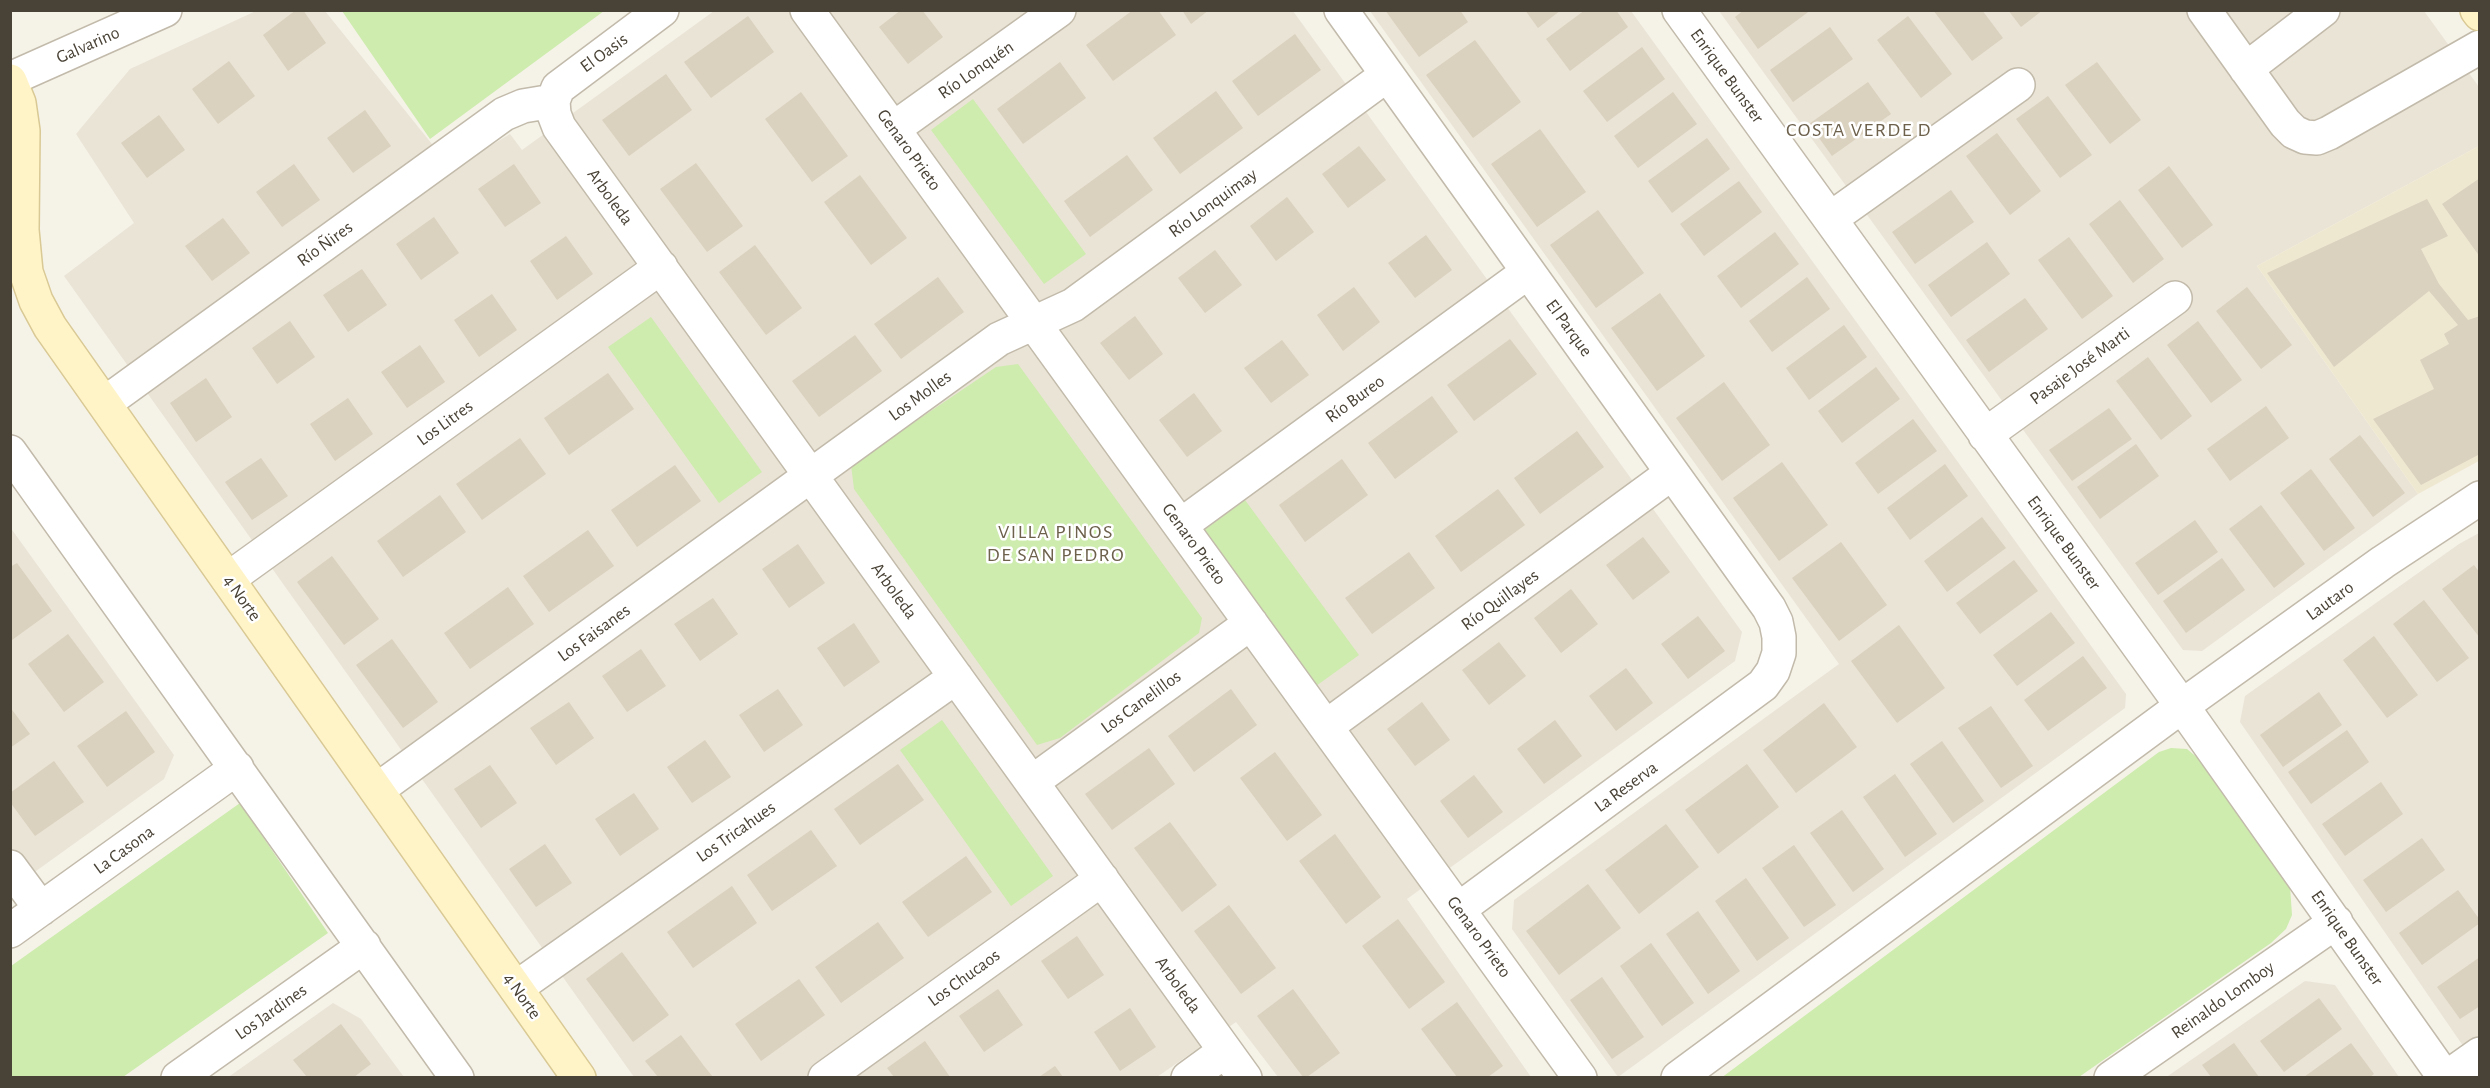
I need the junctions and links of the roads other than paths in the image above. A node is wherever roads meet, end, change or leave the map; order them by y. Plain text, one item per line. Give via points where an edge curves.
1 (165, 10) edge
2 (662, 10) edge
3 (807, 10) edge
4 (1059, 10) edge
5 (1341, 10) edge
6 (1679, 10) edge
7 (2204, 10) edge
8 (2323, 10) edge
9 (2477, 10) edge
10 (2480, 14) edge
11 (2480, 47) edge
12 (2246, 69) junction
13 (1387, 75) junction
14 (10, 80) edge
15 (2018, 85) dead end
16 (553, 101) junction
17 (893, 129) junction
18 (1830, 219) junction
19 (661, 267) junction
20 (1528, 272) junction
21 (18, 279) edge
22 (2175, 298) dead end
23 (1034, 323) junction
24 (105, 403) junction
25 (1986, 435) junction
26 (10, 452) edge
27 (1672, 473) junction
28 (811, 476) junction
29 (2476, 507) edge
30 (1181, 525) junction
31 (228, 579) junction
32 (1251, 623) junction
33 (1779, 653) joint
34 (956, 677) junction
35 (2182, 706) junction
36 (1327, 726) junction
37 (237, 768) junction
38 (1032, 782) junction
39 (376, 790) junction
40 (10, 867) edge
41 (1102, 879) junction
42 (41, 909) junction
43 (1459, 909) junction
44 (2336, 922) junction
45 (10, 931) edge
46 (364, 946) junction
47 (516, 988) junction
48 (1225, 1051) junction
49 (2480, 1054) edge
50 (178, 1077) edge
51 (457, 1077) edge
52 (579, 1077) edge
53 (825, 1077) edge
54 (1188, 1077) edge
55 (1245, 1077) edge
56 (1580, 1077) edge
57 (1678, 1077) edge
58 (2111, 1077) edge
59 (2445, 1077) edge

1 - 14 street, Galvarino
2 - 16 street, El Oasis via 568,78
3 - 17 street, Genaro Prieto
4 - 17 street, Río Lonquén
5 - 13 street, El Parque
6 - 18 street, Enrique Bunster
7 - 12 street
8 - 12 street
9 - 10 street
11 - 12 street via 2317,138 2294,132
13 - 20 street, El Parque
13 - 23 street, Río Lonquimay via 1073,305
14 - 21 street, 4 Norte via 23,131
15 - 18 street
16 - 19 street, Arboleda via 559,127
16 - 24 street, Río Ñires via 504,114
17 - 23 street, Genaro Prieto
18 - 25 street, Enrique Bunster
19 - 28 street, Arboleda
19 - 31 street, Los Litres
20 - 27 street, El Parque
20 - 30 street, Río Bureo
21 - 24 street, 4 Norte
22 - 25 street, Pasaje José Marti
23 - 28 street, Los Molles via 999,339
23 - 30 street, Genaro Prieto
24 - 31 street, 4 Norte
25 - 35 street, Enrique Bunster
26 - 37 street
27 - 33 street, El Parque via 1769,608 1776,622
27 - 36 street, Río Quillayes
28 - 34 street, Arboleda
28 - 39 street, Los Faisanes
29 - 35 street, Lautaro via 2383,562
30 - 32 street, Genaro Prieto
31 - 39 street, 4 Norte
32 - 36 street, Genaro Prieto
32 - 38 street, Los Canelillos
33 - 43 street, La Reserva via 1768,678 1749,697
34 - 38 street, Arboleda
34 - 47 street, Los Tricahues
35 - 44 street, Enrique Bunster
35 - 57 street, Lautaro
36 - 43 street, Genaro Prieto
37 - 42 street, La Casona
37 - 46 street
38 - 41 street, Arboleda
39 - 47 street, 4 Norte
40 - 42 street
41 - 48 street, Arboleda
41 - 53 street, Los Chucaos
42 - 45 street, La Casona
43 - 56 street, Genaro Prieto
44 - 58 street, Reinaldo Lomboy
44 - 59 street, Enrique Bunster
46 - 50 street, Los Jardines
46 - 51 street
47 - 52 street, 4 Norte
48 - 54 street
48 - 55 street, Arboleda
49 - 59 street

